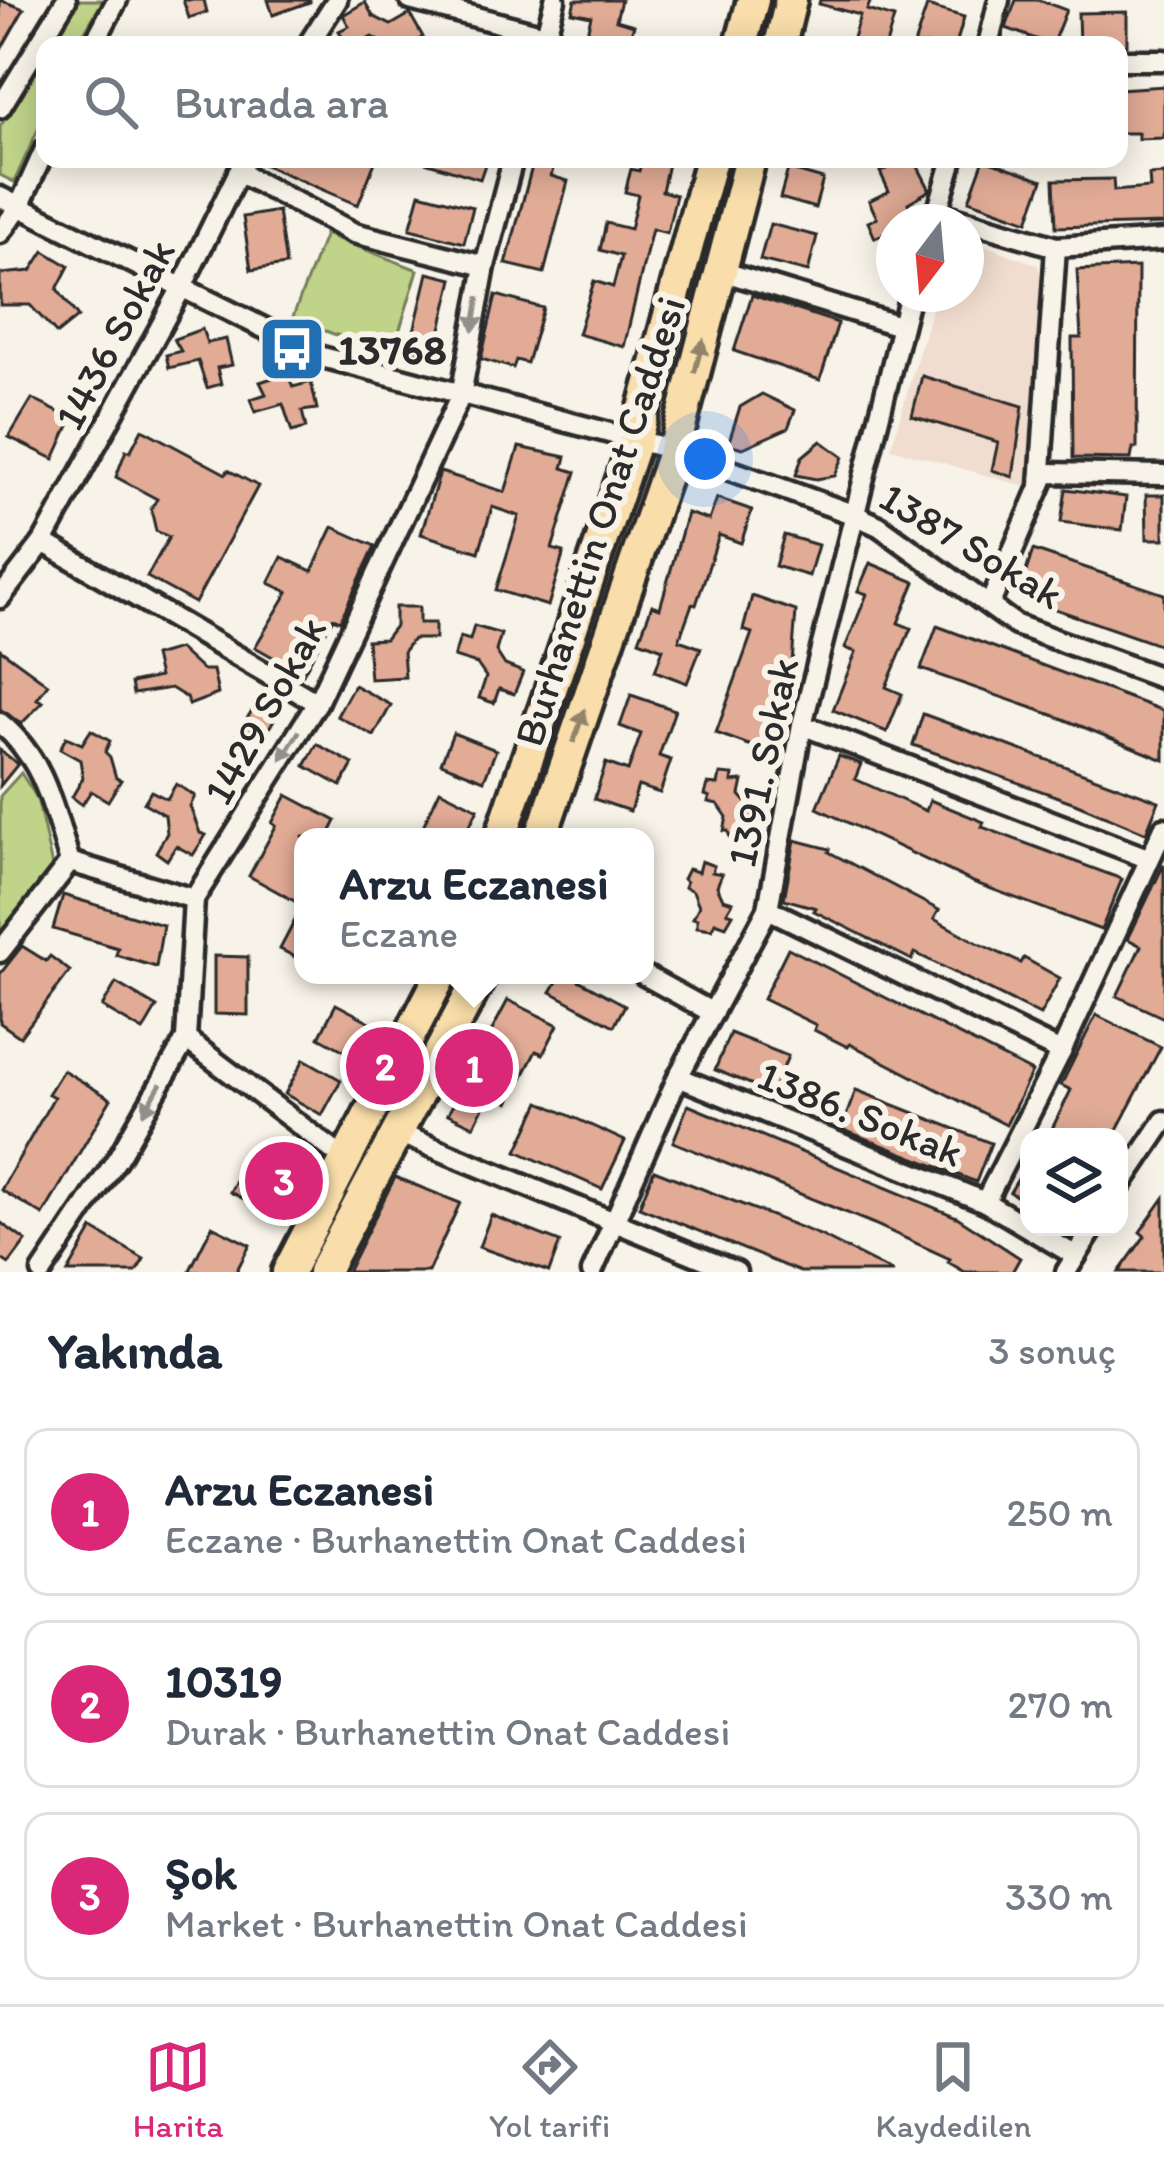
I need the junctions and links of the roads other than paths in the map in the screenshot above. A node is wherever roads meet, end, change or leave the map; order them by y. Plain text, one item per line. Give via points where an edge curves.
1 (66, 0) edge
2 (117, 0) edge
3 (337, 0) edge
4 (410, 0) edge
5 (555, 0) edge
6 (753, 0) edge
7 (791, 0) edge
8 (999, 0) edge
9 (44, 36) edge
10 (98, 36) edge
11 (314, 36) edge
12 (531, 36) edge
13 (545, 36) edge
14 (743, 36) edge
15 (782, 36) edge
16 (990, 36) edge
17 (36, 49) edge
18 (1128, 60) edge
19 (1164, 60) edge
20 (0, 108) edge
21 (36, 168) edge
22 (240, 168) edge
23 (244, 168) edge
24 (511, 168) edge
25 (709, 168) edge
26 (748, 168) edge
27 (950, 168) edge
28 (0, 197) edge
29 (939, 204) edge
30 (19, 207) junction
31 (984, 229) edge
32 (0, 233) edge
33 (1164, 240) edge
34 (1056, 247) junction
35 (484, 266) junction
36 (721, 271) junction
37 (181, 289) junction
38 (904, 312) edge
39 (900, 326) junction
40 (461, 395) junction
41 (635, 442) junction
42 (674, 450) junction
43 (1164, 475) edge
44 (1040, 485) junction
45 (856, 514) junction
46 (43, 542) junction
47 (0, 598) edge
48 (990, 604) junction
49 (1164, 679) edge
50 (317, 703) junction
51 (0, 723) edge
52 (802, 725) junction
53 (504, 828) edge
54 (544, 828) edge
55 (1164, 828) edge
56 (1147, 858) junction
57 (70, 862) junction
58 (194, 899) junction
59 (768, 909) junction
60 (0, 952) edge
61 (654, 981) edge
62 (437, 984) edge
63 (476, 984) edge
64 (713, 1013) junction
65 (186, 1039) junction
66 (1061, 1052) junction
67 (679, 1077) junction
68 (1164, 1121) edge
69 (398, 1133) junction
70 (347, 1160) junction
71 (1128, 1175) edge
72 (985, 1202) junction
73 (617, 1221) junction
74 (1088, 1236) edge
75 (1071, 1264) edge
76 (42, 1272) edge
77 (288, 1272) edge
78 (323, 1272) edge
79 (592, 1272) edge
80 (736, 1272) edge

1 - 9 street
2 - 10 street
3 - 11 street
4 - 12 street
5 - 13 street
6 - 14 main road
7 - 15 main road
8 - 16 street
17 - 20 street
18 - 19 street
21 - 30 street
22 - 37 street, 1436 Sokak
23 - 35 street via 353,233
24 - 35 street, 1429 Sokak
25 - 41 main road, Burhanettin Onat Caddesi
26 - 36 main road, Burhanettin Onat Caddesi
27 - 29 street
28 - 30 street, 1387 Sokak
30 - 32 street
30 - 37 street, 1387 Sokak
31 - 34 street
33 - 34 street
34 - 44 street
35 -> 40 street, 1429 Sokak
36 - 39 street
42 -> 36 main road, Burhanettin Onat Caddesi
37 - 40 street, 1387 Sokak via 322,357
37 - 46 street, 1436 Sokak
38 - 39 street, 1391. Sokak
39 - 45 street, 1391. Sokak
40 - 41 street, 1387 Sokak
40 - 50 street, 1429 Sokak
41 - 42 street, 1387 Sokak
41 - 53 main road, Burhanettin Onat Caddesi
42 - 45 street, 1387 Sokak
54 -> 42 main road, Burhanettin Onat Caddesi
43 - 44 street via 1057,471
44 - 48 street
45 - 48 street, 1387 Sokak
45 - 52 street, 1391. Sokak
46 - 47 street, 1436 Sokak
46 - 50 street
48 - 49 street, 1387 Sokak via 1016,625
50 -> 58 street, 1429 Sokak
51 - 57 street via 24,742 42,777
52 - 56 street
52 - 59 street, 1391. Sokak
55 - 56 street
56 - 66 street
57 - 58 street
57 - 60 street
58 - 65 street, 1429 Sokak
59 - 64 street, 1391. Sokak
59 - 66 street
61 - 64 street
62 - 70 main road
63 - 69 main road
64 - 67 street, 1391. Sokak
65 - 70 street
65 -> 76 street, 1429 Sokak
66 - 72 street
67 - 72 street, 1386. Sokak
67 - 73 street, 1391. Sokak
68 - 71 street
69 - 73 street
69 - 78 main road
70 - 77 main road
72 - 75 street, 1386. Sokak
73 - 79 street, 1391. Sokak
73 - 80 street
74 - 75 street

